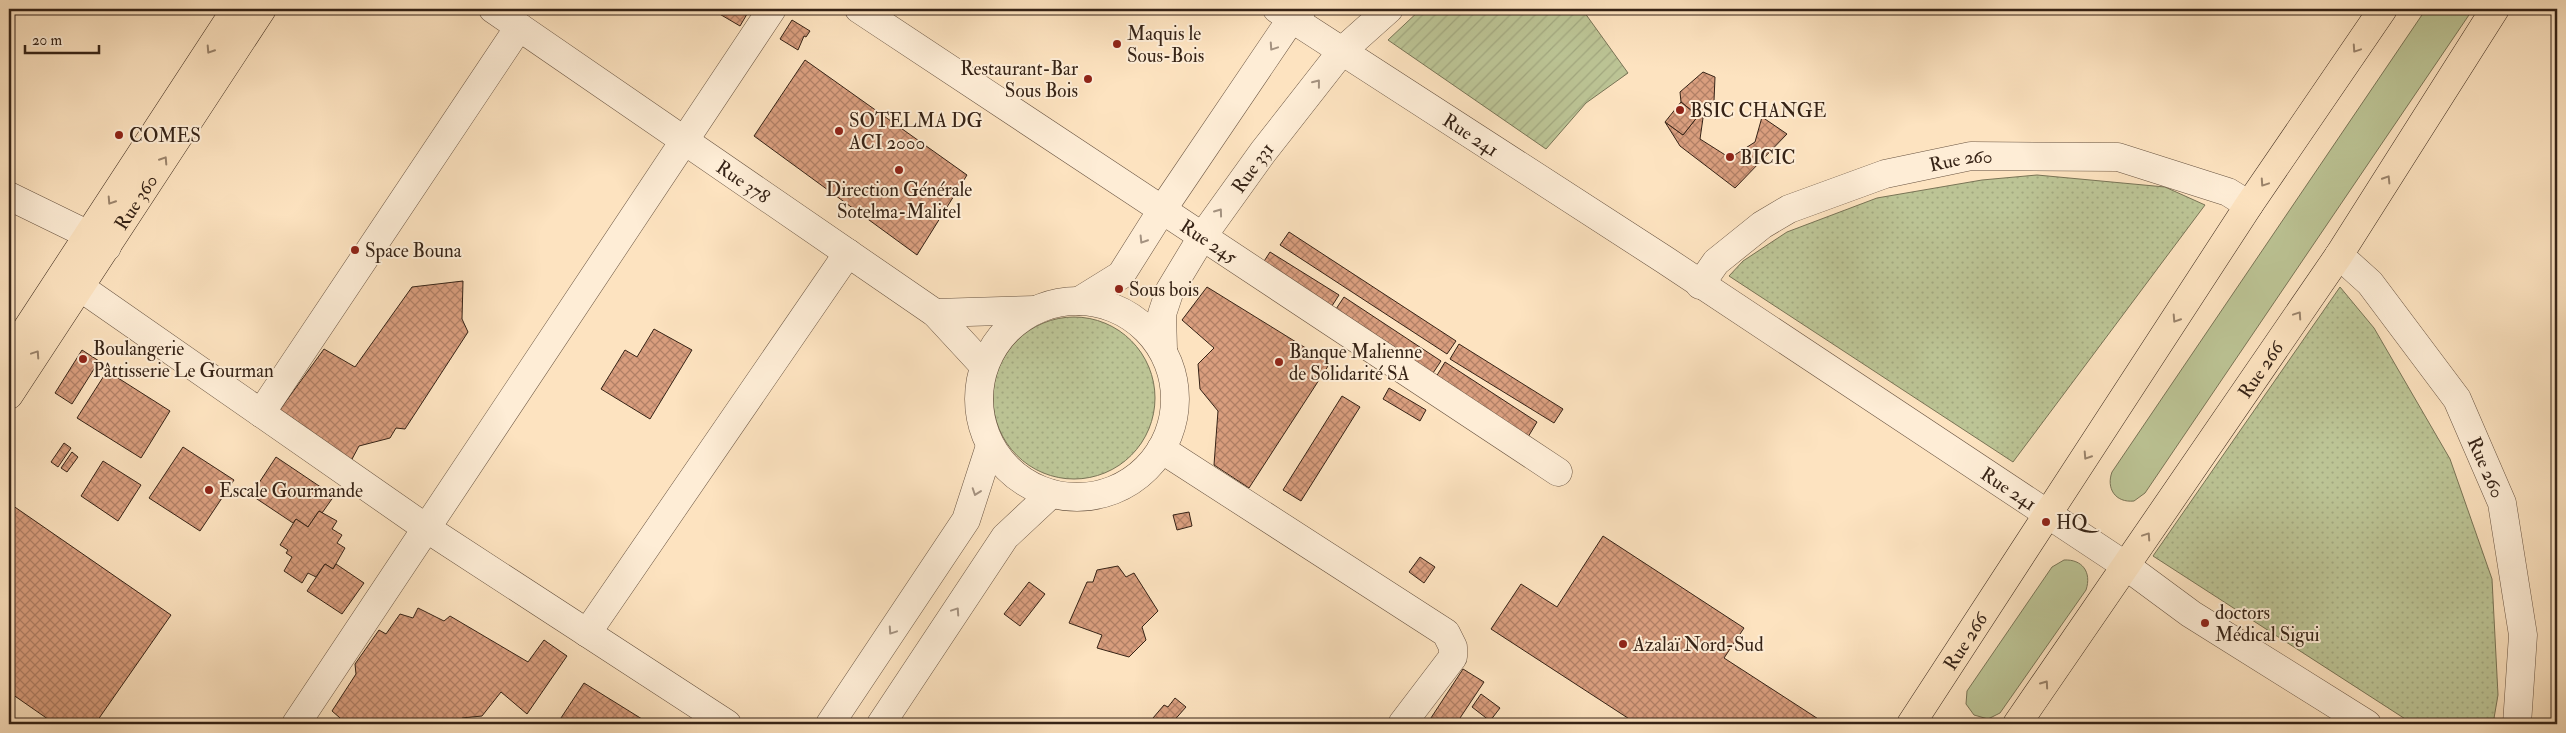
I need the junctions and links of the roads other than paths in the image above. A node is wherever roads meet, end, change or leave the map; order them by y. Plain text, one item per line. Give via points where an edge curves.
1 (236, 9) edge
2 (262, 9) edge
3 (493, 9) edge
4 (772, 9) edge
5 (860, 9) edge
6 (1388, 9) edge
7 (2384, 9) edge
8 (2495, 9) edge
9 (1290, 12) edge
10 (518, 27) junction
11 (1342, 51) junction
12 (685, 140) junction
13 (9, 196) edge
14 (2249, 206) junction
15 (1162, 210) junction
16 (1202, 237) junction
17 (98, 241) junction
18 (848, 253) junction
19 (2339, 255) junction
20 (1700, 285) junction
21 (80, 286) junction
22 (1079, 301) junction
23 (1034, 310) junction
24 (935, 312) junction
25 (1163, 350) junction
26 (9, 356) edge
27 (984, 366) junction
28 (9, 395) edge
29 (262, 413) junction
30 (990, 446) junction
31 (1161, 449) junction
32 (1558, 472) dead end
33 (1051, 494) junction
34 (2048, 516) junction
35 (426, 528) junction
36 (2126, 566) junction
37 (587, 633) junction
38 (1918, 722) edge
39 (296, 724) edge
40 (727, 724) edge
41 (830, 724) edge
42 (881, 724) edge
43 (1402, 724) edge
44 (2017, 724) edge
45 (2367, 724) edge
46 (2517, 724) edge

1 -> 17 main road
17 -> 2 main road, Rue 360
3 - 10 street, Rue 378
4 - 12 street
5 - 15 street, Rue 245
6 - 11 street, Rue 331
7 -> 14 main road, Rue 266
19 -> 8 main road, Rue 266
9 - 11 street, Rue 241
9 -> 15 street
10 - 12 street, Rue 378
10 - 29 street
16 -> 11 street, Rue 331
11 - 20 street, Rue 241
12 - 18 street, Rue 378
12 - 35 street
13 - 17 street
14 - 20 street, Rue 260 via 2228,192 2118,157 1972,156 1885,174 1789,209 1762,225 1716,262
14 -> 34 main road, Rue 266
15 - 16 street, Rue 245
15 -> 22 street via 1121,275
16 - 25 street, Rue 331 via 1170,290 1162,314
16 - 32 street, Rue 245
17 - 21 main road, Rue 360
17 - 26 main road
18 - 24 street, Rue 378
18 - 37 street
36 -> 19 main road, Rue 266
19 - 46 street, Rue 260 via 2370,283 2457,399 2502,503 2524,635
20 - 34 street, Rue 241
28 -> 21 main road, Rue 360
21 - 29 street
22 - 23 street
22 - 25 street via 1104,304 1127,314 1148,330
23 - 24 street
23 - 27 street via 1013,324 996,343
24 - 27 street, Rue 378
25 - 31 street via 1173,374 1176,400 1172,426
27 - 30 street via 978,393 980,420
29 - 35 street
30 - 33 street via 1006,467 1027,484
30 -> 41 street via 966,520
31 - 33 street via 1141,474 1114,490 1083,497
31 - 43 street via 1446,633 1453,647 1453,657
42 -> 33 street via 1005,537
34 - 36 street, Rue 241
34 - 38 main road, Rue 266
35 - 37 street
35 - 39 street
44 -> 36 main road, Rue 266
36 - 45 street, Rue 241 via 2191,614
37 - 40 street

